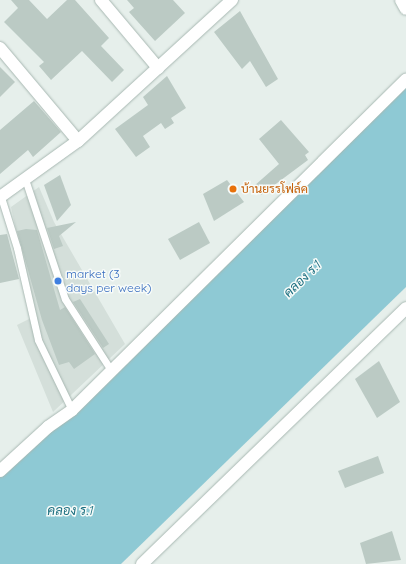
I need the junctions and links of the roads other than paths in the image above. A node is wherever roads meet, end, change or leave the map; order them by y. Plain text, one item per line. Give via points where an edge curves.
1 (101, 0) edge
2 (232, 0) edge
3 (401, 0) edge
4 (406, 10) edge
5 (0, 48) edge
6 (158, 68) junction
7 (406, 79) edge
8 (78, 141) junction
9 (26, 182) junction
10 (0, 196) edge
11 (406, 308) edge
12 (111, 370) junction
13 (72, 410) junction
14 (0, 471) edge
15 (142, 564) edge

1 - 6 street
2 - 6 street
3 - 4 street
5 - 8 street
6 - 8 street
7 - 12 street
8 - 9 street
9 - 10 street
9 - 12 lane via 65,298
10 - 13 lane via 38,340
11 - 15 street
12 - 13 street
13 - 14 street via 48,427

